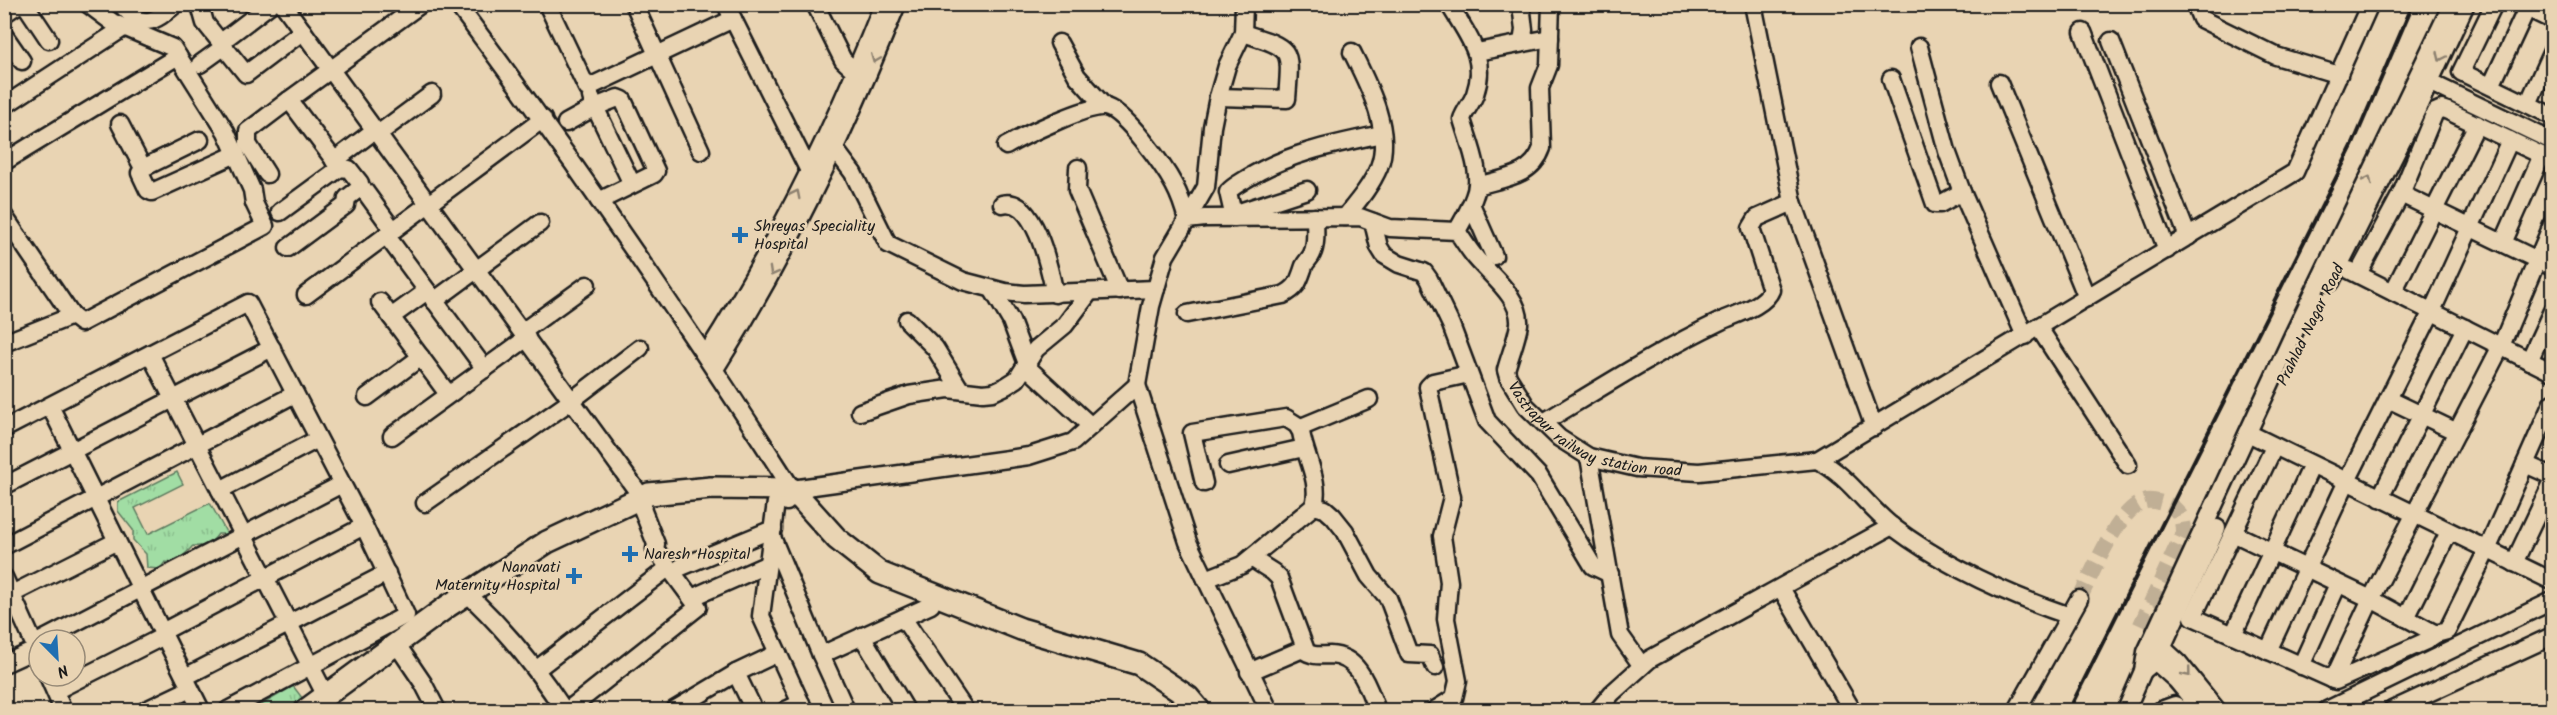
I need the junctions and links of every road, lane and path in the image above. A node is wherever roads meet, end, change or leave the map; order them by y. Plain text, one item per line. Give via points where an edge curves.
1 (19, 4) edge
2 (25, 4) edge
3 (88, 4) edge
4 (121, 4) edge
5 (176, 4) edge
6 (204, 4) edge
7 (271, 4) edge
8 (283, 4) edge
9 (421, 4) edge
10 (457, 4) edge
11 (547, 4) edge
12 (634, 4) edge
13 (815, 4) edge
14 (883, 4) edge
15 (897, 4) edge
16 (1449, 4) edge
17 (1521, 4) edge
18 (1551, 4) edge
19 (1753, 4) edge
20 (2195, 4) edge
21 (2370, 4) edge
22 (2451, 4) edge
23 (2466, 4) edge
24 (2494, 4) edge
25 (2524, 6) edge
26 (1239, 7) edge
27 (729, 12) edge
28 (4, 14) edge
29 (2553, 20) edge
30 (125, 27) junction
31 (303, 31) junction
32 (2083, 32) dead end
33 (1243, 33) junction
34 (4, 34) edge
35 (1550, 38) junction
36 (49, 40) dead end
37 (2111, 41) dead end
38 (1059, 43) dead end
39 (1522, 43) junction
40 (223, 44) junction
41 (1919, 47) dead end
42 (2553, 51) edge
43 (1352, 52) dead end
44 (1477, 52) junction
45 (656, 54) junction
46 (178, 56) junction
47 (22, 61) dead end
48 (201, 64) dead end
49 (332, 70) junction
50 (856, 72) junction
51 (2339, 75) junction
52 (1892, 79) dead end
53 (2429, 82) junction
54 (1999, 83) dead end
55 (2491, 86) junction
56 (586, 88) junction
57 (432, 94) dead end
58 (1218, 97) junction
59 (289, 100) junction
60 (2528, 104) junction
61 (4, 106) edge
62 (1104, 106) junction
63 (596, 107) junction
64 (2553, 116) edge
65 (543, 119) junction
66 (566, 123) dead end
67 (120, 124) dead end
68 (2477, 124) junction
69 (376, 132) junction
70 (1382, 134) junction
71 (200, 140) dead end
72 (2510, 140) junction
73 (2553, 141) edge
74 (1006, 146) dead end
75 (835, 149) junction
76 (701, 151) dead end
77 (236, 154) junction
78 (2547, 158) edge
79 (4, 162) edge
80 (337, 164) junction
81 (143, 168) junction
82 (1078, 168) dead end
83 (808, 171) junction
84 (267, 174) dead end
85 (632, 184) junction
86 (1477, 186) junction
87 (364, 190) dead end
88 (1307, 190) dead end
89 (1962, 192) junction
90 (2401, 194) junction
91 (599, 201) junction
92 (1793, 202) junction
93 (1002, 204) dead end
94 (1471, 204) junction
95 (429, 205) junction
96 (2434, 210) junction
97 (279, 212) dead end
98 (1233, 216) junction
99 (1314, 217) junction
100 (1345, 217) junction
101 (1187, 220) junction
102 (1373, 222) junction
103 (6, 223) edge
104 (540, 223) dead end
105 (2553, 225) edge
106 (2470, 228) junction
107 (1457, 231) junction
108 (389, 232) junction
109 (2188, 237) junction
110 (2503, 243) junction
111 (288, 248) dead end
112 (2167, 250) junction
113 (1494, 256) dead end
114 (2537, 259) junction
115 (2334, 264) junction
116 (2553, 267) edge
117 (476, 269) junction
118 (2358, 274) junction
119 (587, 285) dead end
120 (992, 289) junction
121 (1156, 289) junction
122 (1120, 291) junction
123 (1089, 292) junction
124 (2393, 292) junction
125 (1055, 294) junction
126 (306, 295) dead end
127 (431, 296) junction
128 (2087, 298) junction
129 (380, 302) dead end
130 (2553, 311) edge
131 (2432, 312) junction
132 (1187, 314) dead end
133 (72, 316) junction
134 (391, 317) junction
135 (907, 320) dead end
136 (2465, 328) junction
137 (2032, 332) junction
138 (524, 335) junction
139 (4, 343) edge
140 (2501, 346) junction
141 (272, 348) junction
142 (640, 348) dead end
143 (150, 354) junction
144 (421, 357) junction
145 (2529, 361) junction
146 (711, 362) junction
147 (1027, 363) junction
148 (485, 369) junction
149 (2553, 372) edge
150 (1468, 374) junction
151 (1137, 385) junction
152 (960, 389) junction
153 (295, 394) junction
154 (448, 394) junction
155 (367, 397) dead end
156 (173, 399) junction
157 (1369, 399) dead end
158 (2388, 399) junction
159 (571, 401) junction
160 (2553, 403) edge
161 (50, 406) junction
162 (860, 412) dead end
163 (2421, 416) junction
164 (1544, 422) junction
165 (1091, 426) junction
166 (1874, 427) junction
167 (1299, 428) junction
168 (4, 429) edge
169 (2457, 432) junction
170 (392, 436) dead end
171 (2253, 436) junction
172 (318, 439) junction
173 (197, 445) junction
174 (2274, 447) junction
175 (1304, 448) junction
176 (73, 451) junction
177 (1589, 457) junction
178 (1817, 460) junction
179 (2525, 464) junction
180 (1228, 465) dead end
181 (2128, 465) dead end
182 (2312, 465) junction
183 (2553, 476) edge
184 (2347, 481) junction
185 (1204, 483) dead end
186 (2553, 483) edge
187 (342, 484) junction
188 (4, 486) edge
189 (219, 490) junction
190 (96, 498) junction
191 (785, 498) junction
192 (2380, 498) junction
193 (425, 503) dead end
194 (641, 503) junction
195 (1314, 506) junction
196 (2415, 516) junction
197 (364, 526) junction
198 (1892, 526) junction
199 (2449, 532) junction
200 (773, 533) junction
201 (2233, 533) junction
202 (242, 536) junction
203 (117, 541) junction
204 (4, 546) edge
205 (2487, 550) junction
206 (2270, 551) junction
207 (1251, 558) junction
208 (2514, 563) junction
209 (768, 564) junction
210 (675, 567) junction
211 (2305, 568) junction
212 (387, 573) junction
213 (1610, 574) junction
214 (4, 577) edge
215 (264, 578) junction
216 (2551, 578) edge
217 (1206, 579) junction
218 (2338, 584) junction
219 (1781, 588) junction
220 (141, 590) junction
221 (12, 594) junction
222 (700, 594) dead end
223 (2079, 599) tunnel mouth
224 (2371, 599) junction
225 (474, 600) junction
226 (2553, 601) edge
227 (931, 604) junction
228 (2070, 616) junction
229 (903, 618) junction
230 (2406, 618) junction
231 (288, 624) junction
232 (29, 628) edge
233 (71, 628) edge
234 (163, 634) junction
235 (2436, 634) junction
236 (2233, 635) junction
237 (862, 636) junction
238 (2553, 636) edge
239 (2150, 649) junction
240 (1303, 650) junction
241 (2268, 651) junction
242 (27, 652) edge
243 (402, 652) junction
244 (778, 653) junction
245 (821, 655) junction
246 (4, 664) edge
247 (1642, 666) junction
248 (2301, 666) junction
249 (1434, 667) dead end
250 (87, 668) edge
251 (311, 668) junction
252 (537, 669) junction
253 (1250, 672) junction
254 (736, 673) junction
255 (2333, 680) junction
256 (187, 683) junction
257 (54, 688) edge
258 (323, 703) edge
259 (797, 708) edge
260 (63, 711) edge
261 (146, 711) edge
262 (201, 711) edge
263 (228, 711) edge
264 (306, 711) edge
265 (437, 711) edge
266 (566, 711) edge
267 (674, 711) edge
268 (754, 711) edge
269 (846, 711) edge
270 (906, 711) edge
271 (965, 711) edge
272 (1188, 711) edge
273 (1199, 711) edge
274 (1269, 711) edge
275 (1377, 711) edge
276 (1435, 711) edge
277 (1598, 711) edge
278 (1852, 711) edge
279 (2017, 711) edge
280 (2126, 711) edge
281 (2162, 711) edge
282 (2182, 711) edge
283 (2201, 711) edge
284 (2217, 711) edge
285 (2327, 711) edge
286 (2392, 711) edge

1 - 28 street
2 - 36 street
3 - 30 street
4 - 5 street via 145,22 153,21
6 - 40 street via 202,18
7 - 40 street
8 - 31 street
9 - 49 street
10 - 65 street
11 - 56 street
12 - 45 street
13 - 50 street via 843,60
14 - 50 street
15 -> 75 street
16 - 44 street
17 - 39 street
18 - 35 street
19 - 92 street
20 - 51 street via 2201,19 2276,56
21 - 51 street
115 -> 22 street, Prahlad Nagar Road
23 -> 53 street, Prahlad Nagar Road
24 - 55 street via 2461,72
25 - 29 street
25 - 55 street
26 - 33 street
27 - 45 street
27 - 83 street
30 - 46 street via 173,48
30 - 61 street
31 - 40 street via 246,74
31 - 49 street
32 - 112 street
33 - 58 street
33 - 58 street via 1287,52 1287,99
34 - 47 street
35 - 39 street
35 - 86 street via 1549,65 1540,88 1539,156 1523,172
37 - 109 street
38 - 62 street via 1077,76
39 - 44 street
40 - 48 street
41 - 89 street
42 - 60 street
43 - 70 street via 1368,84
44 - 86 street via 1478,86 1462,119
45 - 56 street
45 - 76 street
46 - 77 street
46 - 79 street
49 - 59 street
49 - 69 street
50 - 83 street
51 - 109 street via 2295,171
52 - 89 street via 1935,204
53 - 73 street
53 - 115 street, Prahlad Nagar Road
54 - 128 street
55 - 60 street
56 - 63 street
57 - 69 street
58 - 101 street via 1206,187
59 - 80 street
59 - 84 street via 248,131 248,144
60 - 64 street
62 - 74 street via 1042,126
62 - 101 street via 1133,128 1153,153 1174,185
63 - 66 street
63 - 85 street
63 - 85 street via 618,98 623,100 656,171
65 - 91 street
65 - 95 street
67 - 81 street
68 - 72 street
68 - 90 street via 2448,111 2436,112
68 - 96 street
69 - 80 street
69 - 95 street
70 - 98 street via 1282,159 1230,189
70 - 100 street via 1380,165
71 - 81 street
72 - 78 street
72 - 106 street
75 - 120 street via 853,173 888,244 963,281
75 -> 146 street via 776,267
77 - 81 street via 155,193 148,190 140,173
77 - 133 street via 265,226 81,323
78 - 110 street
80 - 97 street
80 - 111 street via 349,169 360,188 347,198 346,205
82 - 122 street via 1077,190
146 -> 83 street
85 - 91 street
86 - 94 street
87 - 108 street
88 - 98 street
89 - 137 street
90 - 96 street
90 - 118 street
91 - 146 street
92 - 164 street via 1757,218 1751,228 1771,290 1769,296 1658,354
92 - 166 street
93 - 125 street via 1020,207 1032,224 1046,254
94 - 107 street
94 - 113 street
95 - 108 street
95 - 117 street
96 - 106 street
96 - 124 street
98 - 99 street
98 - 101 street
99 - 100 street
99 - 132 street via 1314,249 1304,264 1301,279 1290,291
100 - 102 street
101 - 121 street via 1165,257
102 - 107 street via 1390,228
102 - 150 street via 1384,255 1424,272 1429,279
103 - 133 street
104 - 117 street
105 - 114 street
106 - 110 street
106 - 131 street
107 - 164 street, Vastrapur railway station road via 1513,301 1519,323 1506,370 1526,405
108 - 126 street
108 - 127 street
109 - 112 street
110 - 114 street
112 - 128 street
114 - 116 street
114 - 140 street
115 - 118 street
115 - 171 street, Prahlad Nagar Road via 2302,340
117 - 127 street
117 - 138 street
118 - 124 street
119 - 138 street
120 - 125 street
120 - 147 street via 1011,321
121 - 122 street
121 - 151 street
122 - 123 street
123 - 125 street
123 - 147 street via 1065,325 1036,349
124 - 131 street
127 - 134 street
127 - 148 street
128 - 137 street
129 - 134 street
130 - 145 street
131 - 136 street
131 - 158 street
133 - 139 street
134 - 144 street
135 - 152 street via 935,348
136 - 140 street
136 - 163 street
137 - 166 street
137 - 181 street
138 - 148 street
138 - 159 street
140 - 145 street
140 - 169 street
141 - 143 street via 248,303
141 - 153 street
141 - 156 street
142 - 159 street
143 - 156 street
143 - 161 street
144 - 154 street
144 - 155 street
145 - 149 street
146 - 191 street
147 - 152 street via 1017,379 993,392
147 - 165 street via 1034,375
148 - 154 street
150 - 213 street via 1494,430 1539,476 1593,566
150 - 276 street via 1433,382 1428,387 1452,497 1442,536 1449,582 1446,619 1458,681 1454,698
151 - 165 street
151 - 217 street via 1188,542
152 - 162 street via 909,395
153 - 172 street
153 - 173 street
154 - 170 street
156 - 173 street
156 - 176 street
157 - 167 street
158 - 163 street
158 - 184 street
159 - 193 street
159 - 194 street
160 - 179 street
161 - 168 street
161 - 176 street
163 - 169 street
163 - 192 street
164 - 177 street, Vastrapur railway station road via 1558,438
165 - 191 street via 1073,442 1029,456
166 - 178 street
167 - 175 street
167 - 185 street via 1287,418 1195,431 1191,436
169 - 196 street
171 - 174 street
171 - 239 street, Prahlad Nagar Road
172 - 187 street
172 - 189 street
173 - 189 street
173 - 190 street
174 - 182 street
174 - 201 street
175 - 180 street
175 - 195 street via 1316,483
176 - 188 street
176 - 190 street
177 - 178 street, Vastrapur railway station road via 1637,468 1700,472
177 - 213 street
178 - 198 street via 1832,467
179 - 183 street
179 - 205 street
182 - 184 street
182 - 206 street
184 - 192 street
184 - 211 street
186 - 208 street
187 - 197 street
187 - 202 street
189 - 202 street
190 - 203 street
190 - 204 street
191 - 194 main road via 711,496
191 - 200 street
191 - 227 main road via 831,545 876,580
191 - 273 main road via 880,573 1021,629 1139,664 1188,697
192 - 196 street
194 - 210 street via 656,549
194 - 225 main road via 551,549
194 - 258 main road via 547,542 448,606
195 - 207 street
195 - 249 street via 1334,516 1345,531 1369,576 1388,598 1409,654 1430,655
196 - 199 street
196 - 224 street
197 - 212 street
197 - 215 street
198 - 219 street
198 - 228 street via 1936,556 2016,598
199 - 205 street
199 - 230 street
200 - 209 street
200 - 210 street
200 - 245 street
201 - 206 street
201 - 236 street via 2193,617
202 - 215 street
202 - 220 street
203 - 220 street
203 - 221 street
205 - 208 street
205 - 235 street via 2450,628
206 - 211 street
206 - 236 street
207 - 217 street via 1229,572
207 - 240 street via 1279,578
208 - 216 street
209 - 222 street
209 - 244 street via 761,616
210 - 252 street
210 - 266 street via 697,609
211 - 218 street
211 - 241 street
212 - 231 street
212 - 251 street via 406,615
213 - 247 street via 1620,635
214 - 221 street
215 - 231 street
215 - 234 street
217 - 253 street
218 - 224 street
218 - 248 street
219 - 247 street via 1650,658
219 - 278 street
220 - 233 street
220 - 234 street
221 - 232 street
223 - 228 street
224 - 230 street
224 - 255 street
225 - 243 main road
225 - 252 street
226 - 285 street
227 - 229 street
227 - 272 main road via 1018,638 1135,672
228 - 279 street
229 - 237 street
229 - 271 street
230 - 235 street
231 - 251 street
231 - 256 street
234 - 250 street
234 - 256 street
235 - 255 street
236 - 241 street
237 - 245 street
237 - 270 street
238 - 286 street
239 - 280 street
239 - 283 street
239 -> 284 street via 2179,663
240 - 253 street
240 - 275 street via 1352,663 1363,675
241 - 248 street
242 - 246 street
243 - 258 main road
243 - 265 street
244 - 254 street
244 - 259 street
245 - 269 street
247 - 277 street
248 - 255 street
251 - 258 street
251 - 263 street
252 - 266 street
253 - 274 street
254 - 267 street
254 - 268 street
256 - 261 street
256 - 262 street
257 - 260 street
258 - 264 main road
281 - 282 street via 2175,705

